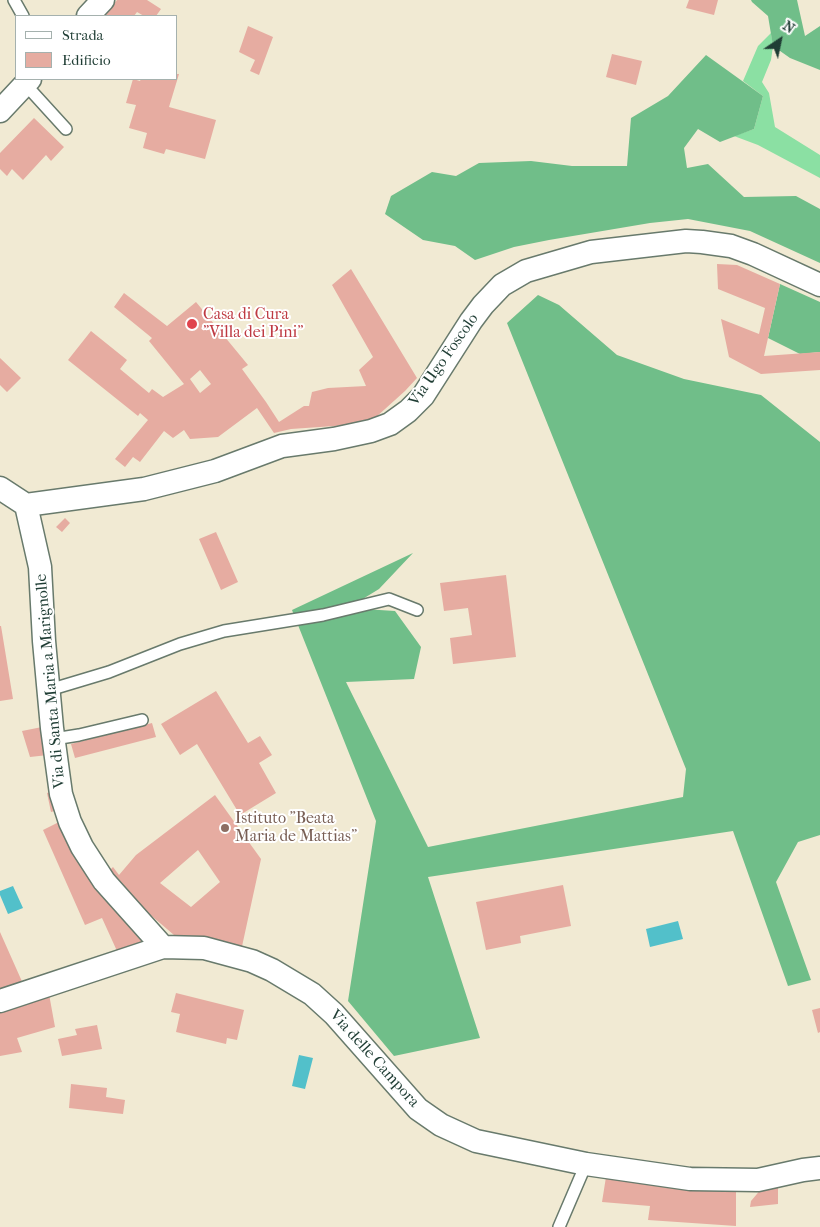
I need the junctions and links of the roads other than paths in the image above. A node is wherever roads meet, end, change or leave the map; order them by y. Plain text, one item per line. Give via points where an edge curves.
1 (14, 0) edge
2 (103, 0) edge
3 (22, 15) edge
4 (89, 15) edge
5 (28, 81) edge
6 (0, 111) edge
7 (66, 129) dead end
8 (820, 285) edge
9 (0, 488) edge
10 (26, 505) junction
11 (417, 610) dead end
12 (49, 690) junction
13 (142, 720) dead end
14 (54, 739) junction
15 (163, 947) junction
16 (0, 1001) edge
17 (586, 1164) junction
18 (820, 1168) edge
19 (559, 1227) edge

1 - 3 lane
2 - 4 street
5 - 6 street
5 - 7 lane
8 - 10 street, Via Ugo Foscolo via 730,246 686,241 590,252 526,271 502,285 471,321 423,396 390,424 334,439 282,446 215,471 144,489
9 - 10 street
10 - 12 street, Via di Santa Maria a Marignolle via 40,567
11 - 12 lane via 389,599 323,615 224,631
12 - 14 street, Via di Santa Maria a Marignolle
13 - 14 lane
14 - 15 street, Via di Santa Maria a Marignolle via 61,794 82,846 104,881
15 - 16 street, Via delle Campora
15 - 17 street, Via delle Campora via 204,948 252,961 312,994 418,1108 441,1125 476,1141
17 - 18 street, Via delle Campora via 690,1179 758,1180
17 - 19 lane

